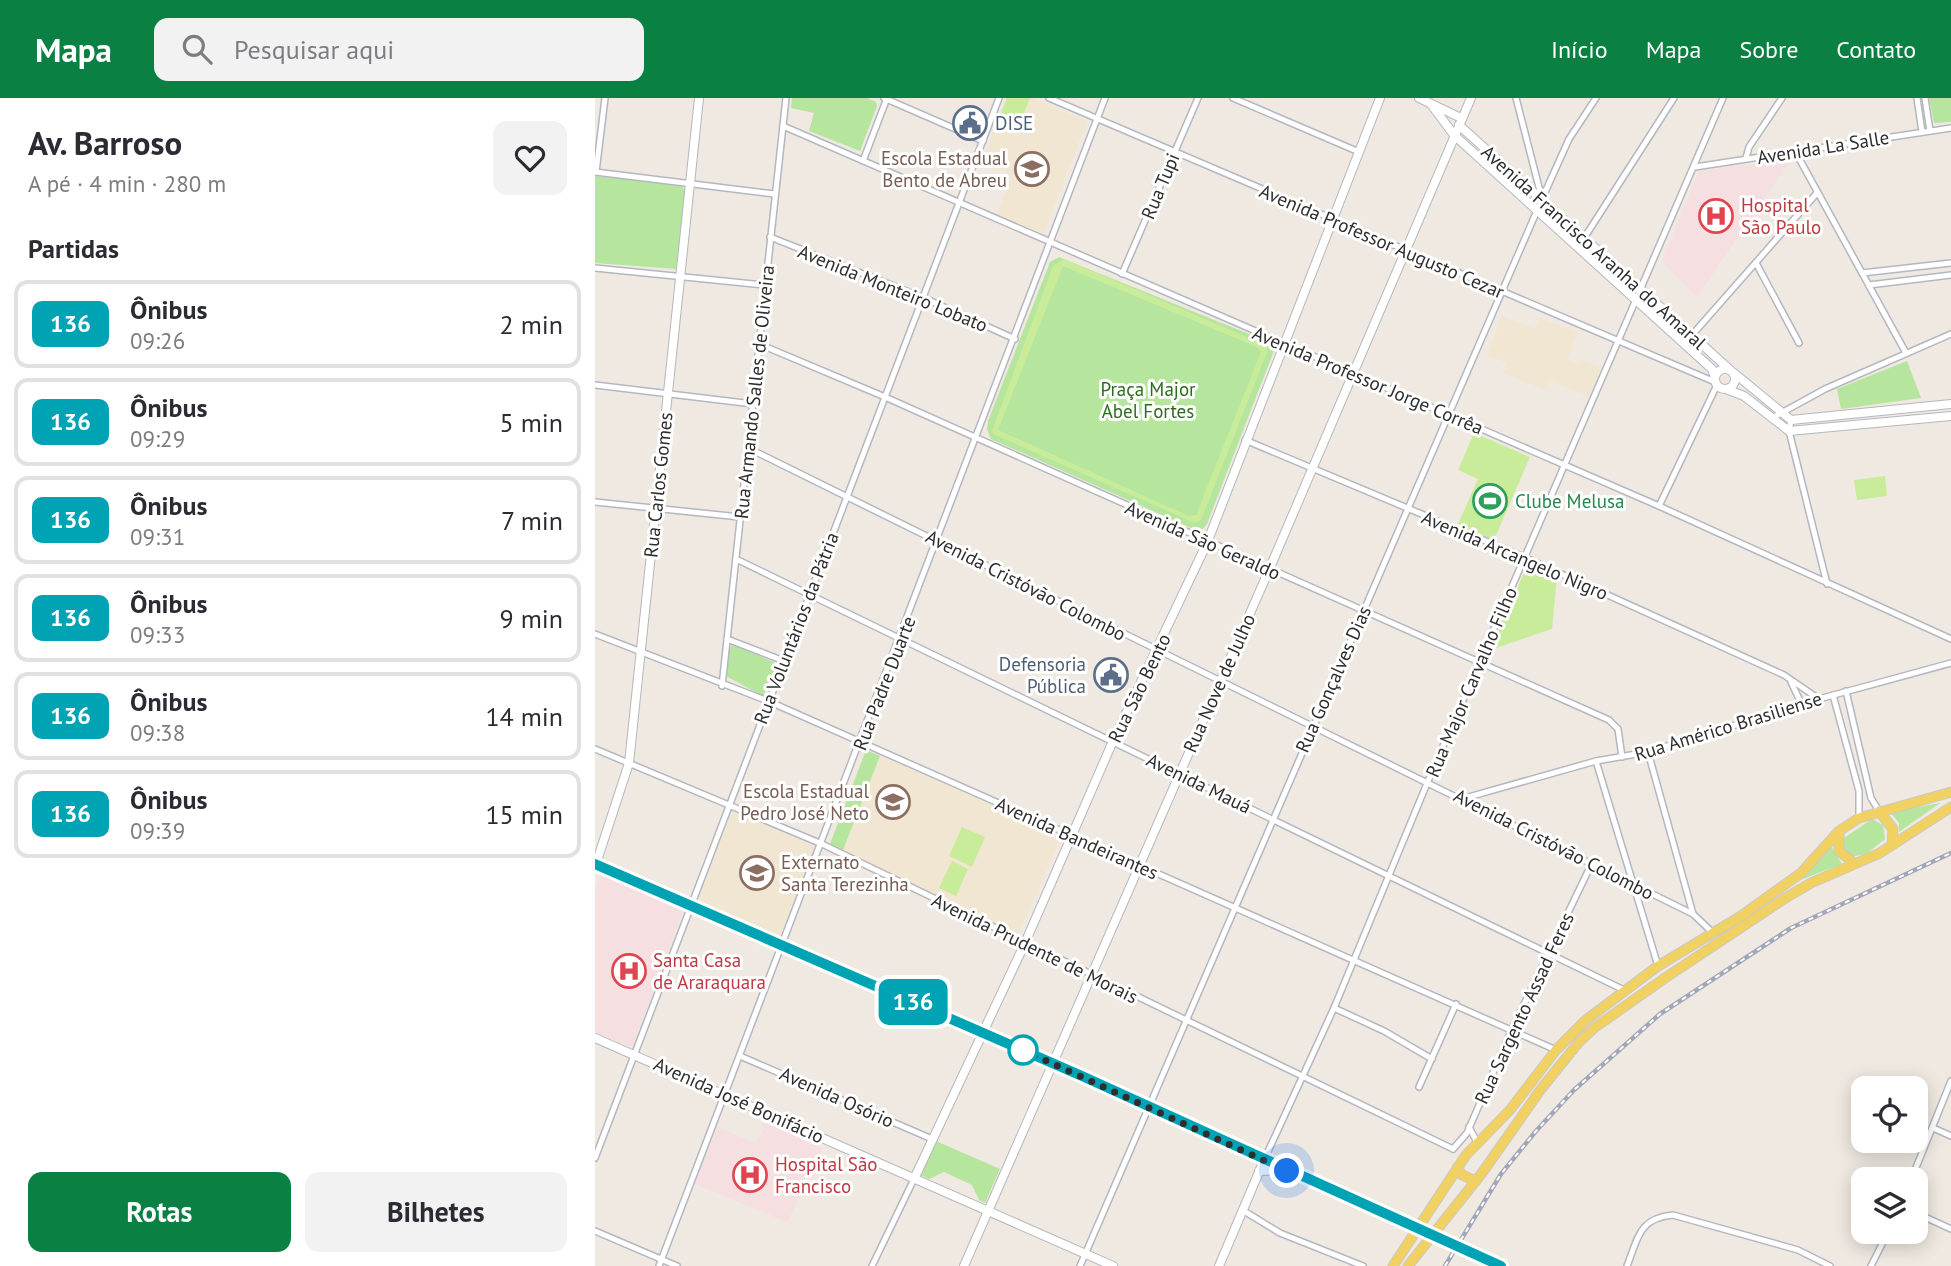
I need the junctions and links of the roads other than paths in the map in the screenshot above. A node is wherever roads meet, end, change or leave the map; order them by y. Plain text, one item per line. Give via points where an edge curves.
1 (605, 98) edge
2 (699, 98) edge
3 (786, 98) edge
4 (886, 98) edge
5 (999, 98) edge
6 (1049, 98) edge
7 (1105, 98) edge
8 (1198, 98) edge
9 (1233, 98) edge
10 (1380, 98) edge
11 (1419, 98) edge
12 (1471, 98) edge
13 (1516, 98) edge
14 (1596, 98) edge
15 (1674, 98) edge
16 (1723, 98) edge
17 (1782, 98) edge
18 (1917, 98) edge
19 (1925, 98) edge
20 (1431, 104) junction
21 (1098, 118) junction
22 (1460, 122) junction
23 (783, 127) junction
24 (1951, 128) edge
25 (1930, 131) junction
26 (1922, 132) junction
27 (1454, 135) junction
28 (983, 141) junction
29 (1176, 151) junction
30 (1795, 151) junction
31 (1359, 152) junction
32 (1746, 158) junction
33 (863, 161) junction
34 (1694, 167) junction
35 (596, 172) edge
36 (690, 182) junction
37 (1817, 193) junction
38 (775, 194) junction
39 (1542, 200) junction
40 (959, 202) junction
41 (1538, 209) junction
42 (1333, 220) junction
43 (770, 237) junction
44 (1584, 237) junction
45 (1050, 243) junction
46 (1579, 246) junction
47 (1405, 251) junction
48 (1608, 258) junction
49 (1756, 263) junction
50 (1951, 263) edge
51 (1601, 266) junction
52 (595, 268) edge
53 (1862, 273) junction
54 (1122, 274) junction
55 (1951, 275) edge
56 (681, 277) junction
57 (765, 285) junction
58 (1869, 285) junction
59 (1641, 289) junction
60 (1502, 293) junction
61 (925, 298) junction
62 (1637, 298) junction
63 (1951, 334) edge
64 (1692, 336) junction
65 (1015, 339) junction
66 (1619, 342) junction
67 (1685, 343) junction
68 (1798, 343) dead end
69 (759, 344) junction
70 (1283, 344) junction
71 (1906, 353) junction
72 (1731, 371) junction
73 (1353, 373) junction
74 (1716, 381) junction
75 (595, 386) edge
76 (1726, 389) junction
77 (668, 394) junction
78 (885, 397) junction
79 (753, 404) junction
80 (1951, 404) edge
81 (1925, 408) junction
82 (1777, 414) junction
83 (1449, 415) junction
84 (1951, 416) edge
85 (1791, 419) junction
86 (1925, 420) junction
87 (1789, 431) junction
88 (976, 438) junction
89 (1245, 440) junction
90 (748, 447) junction
91 (1564, 466) junction
92 (1313, 469) junction
93 (847, 496) junction
94 (595, 502) edge
95 (1658, 506) junction
96 (656, 508) junction
97 (1408, 509) junction
98 (740, 517) junction
99 (937, 541) junction
100 (1207, 543) junction
101 (1524, 557) junction
102 (736, 559) junction
103 (1269, 570) junction
104 (1827, 584) junction
105 (810, 592) junction
106 (1363, 611) junction
107 (595, 634) edge
108 (902, 637) junction
109 (727, 639) junction
110 (1951, 639) edge
111 (1158, 651) junction
112 (640, 653) junction
113 (784, 661) junction
114 (1479, 662) junction
115 (1951, 663) edge
116 (1784, 675) junction
117 (1220, 681) junction
118 (722, 686) junction
119 (1846, 691) junction
120 (1833, 695) junction
121 (1819, 698) junction
122 (768, 701) junction
123 (1802, 705) junction
124 (1313, 726) junction
125 (1113, 741) junction
126 (861, 743) junction
127 (1859, 748) junction
128 (595, 749) edge
129 (1849, 750) junction
130 (1648, 752) junction
131 (1622, 757) junction
132 (1596, 761) junction
133 (629, 763) junction
134 (1178, 773) junction
135 (1428, 781) junction
136 (1951, 792) edge
137 (1464, 799) junction
138 (728, 804) junction
139 (1951, 807) edge
140 (1879, 811) junction
141 (1859, 818) junction
142 (1273, 819) junction
143 (1839, 831) junction
144 (1070, 834) junction
145 (823, 844) junction
146 (1892, 845) junction
147 (1592, 863) junction
148 (1854, 863) junction
149 (595, 865) edge
150 (1139, 865) junction
151 (1388, 874) junction
152 (1635, 885) junction
153 (692, 906) junction
154 (1235, 907) junction
155 (1693, 914) junction
156 (1713, 933) junction
157 (1024, 943) junction
158 (784, 945) junction
159 (1548, 952) junction
160 (1354, 960) junction
161 (1658, 966) junction
162 (1091, 975) junction
163 (1624, 990) junction
164 (1455, 1004) junction
165 (1334, 1009) junction
166 (1185, 1021) junction
167 (1512, 1029) junction
168 (983, 1033) junction
169 (595, 1038) edge
170 (1556, 1050) junction
171 (636, 1055) junction
172 (740, 1056) junction
173 (1431, 1059) junction
174 (1052, 1064) junction
175 (1303, 1076) junction
176 (1951, 1081) edge
177 (1419, 1087) dead end
178 (726, 1094) junction
179 (1151, 1107) junction
180 (1469, 1127) junction
181 (1933, 1128) junction
182 (1951, 1136) edge
183 (932, 1139) junction
184 (1478, 1144) junction
185 (1453, 1149) junction
186 (595, 1158) edge
187 (1265, 1158) junction
188 (1488, 1163) junction
189 (1916, 1167) edge
190 (1457, 1168) junction
191 (1259, 1171) junction
192 (1287, 1171) junction
193 (915, 1177) junction
194 (1476, 1181) junction
195 (988, 1210) junction
196 (1244, 1210) junction
197 (1928, 1218) edge
198 (1951, 1228) edge
199 (595, 1231) edge
200 (1882, 1244) edge
201 (1086, 1254) junction
202 (661, 1263) edge
203 (677, 1266) edge
204 (872, 1266) edge
205 (964, 1266) edge
206 (1080, 1266) edge
207 (1113, 1266) edge
208 (1219, 1266) edge
209 (1363, 1266) edge
210 (1393, 1266) edge
211 (1408, 1266) edge
212 (1501, 1266) edge
213 (1627, 1266) edge
214 (1830, 1266) edge
215 (1871, 1266) edge

1 - 35 street
2 - 36 street, Rua Carlos Gomes
3 - 23 street, Rua Armando Salles de Oliveira
4 - 28 street
4 - 33 street
5 - 28 street, Rua Voluntários da Pátria
6 - 21 street, Avenida Professor Augusto Cezar
7 - 21 street, Rua Padre Duarte
8 - 29 street, Rua Tupi
9 - 31 street
10 - 31 street, Rua São Bento
11 - 20 street, Avenida Francisco Aranha do Amaral
12 - 22 street, Rua Nove de Julho
13 - 39 street
14 - 39 street, Rua Gonçalves Dias via 1569,139
15 - 44 street
16 - 34 street, Rua Major Carvalho Filho
17 - 32 street
18 - 26 street
19 - 25 street
20 - 22 street, Avenida Francisco Aranha do Amaral
20 - 27 street, Avenida Francisco Aranha do Amaral
21 - 29 street, Avenida Professor Augusto Cezar
21 - 45 street, Rua Padre Duarte
22 - 27 street, Rua Nove de Julho
22 - 39 street, Avenida Francisco Aranha do Amaral
23 - 33 street, Avenida Professor Jorge Corrêa
23 - 38 street, Rua Armando Salles de Oliveira
24 - 25 street, Avenida La Salle
25 - 26 street, Avenida La Salle
26 - 30 street, Avenida La Salle
27 - 41 street, Avenida Francisco Aranha do Amaral
27 - 47 street, Rua Nove de Julho
28 - 40 street, Rua Voluntários da Pátria
29 - 42 street, Avenida Professor Augusto Cezar
29 - 54 street, Rua Tupi
30 - 32 street, Avenida La Salle
30 - 37 street
31 - 42 street, Rua São Bento
32 - 34 street, Avenida La Salle
33 - 40 street, Avenida Professor Jorge Corrêa
34 - 59 street, Rua Major Carvalho Filho
35 - 36 street
36 - 38 street
36 - 56 street, Rua Carlos Gomes
37 - 49 street
37 - 53 street
38 - 43 street, Rua Armando Salles de Oliveira
39 - 41 street, Rua Gonçalves Dias
39 - 44 street, Avenida Francisco Aranha do Amaral
40 - 45 street, Avenida Professor Jorge Corrêa
40 - 61 street, Rua Voluntários da Pátria
41 - 46 street, Avenida Francisco Aranha do Amaral
41 - 60 street, Rua Gonçalves Dias
42 - 47 street, Avenida Professor Augusto Cezar
42 - 70 street, Rua São Bento
43 - 57 street, Rua Armando Salles de Oliveira
43 - 61 street, Avenida Monteiro Lobato
44 - 46 street
44 - 48 street, Avenida Francisco Aranha do Amaral
45 - 54 street, Avenida Professor Jorge Corrêa
45 - 65 street, Rua Padre Duarte
46 - 51 street, Avenida Francisco Aranha do Amaral
47 - 60 street, Avenida Professor Augusto Cezar
47 - 73 street, Rua Nove de Julho
48 - 51 street
48 - 59 street, Avenida Francisco Aranha do Amaral
49 - 64 street
49 - 68 street
50 - 53 street
51 - 62 street, Avenida Francisco Aranha do Amaral
52 - 56 street
53 - 58 street
54 - 70 street, Avenida Professor Jorge Corrêa
55 - 58 street
56 - 57 street
56 - 77 street, Rua Carlos Gomes
57 - 69 street, Rua Armando Salles de Oliveira
58 - 71 street
59 - 62 street, Rua Major Carvalho Filho
59 - 64 street, Avenida Francisco Aranha do Amaral
60 - 66 street, Avenida Professor Augusto Cezar
60 - 83 street, Rua Gonçalves Dias
61 - 65 street, Avenida Monteiro Lobato
61 - 78 street, Rua Voluntários da Pátria
62 - 66 street, Rua Major Carvalho Filho
62 - 67 street, Avenida Francisco Aranha do Amaral
63 - 71 street
64 - 67 street
64 - 72 street, Avenida Francisco Aranha do Amaral
65 - 88 street, Rua Padre Duarte
66 - 74 street, Avenida Professor Augusto Cezar
66 - 91 street, Rua Major Carvalho Filho
67 - 74 street, Avenida Francisco Aranha do Amaral via 1712,369
69 - 78 street, Avenida São Geraldo
69 - 79 street, Rua Armando Salles de Oliveira
70 - 73 street, Avenida Professor Jorge Corrêa
70 - 89 street, Rua São Bento
71 - 82 street
72 - 74 street via 1720,370
72 - 76 street via 1734,383
72 - 82 street, Avenida Francisco Aranha do Amaral
73 - 83 street, Avenida Professor Jorge Corrêa
73 - 92 street, Rua Nove de Julho
74 - 76 street, Avenida Francisco Aranha do Amaral
74 - 95 street
75 - 77 street
76 - 82 street, Avenida Francisco Aranha do Amaral
77 - 79 street
77 - 96 street, Rua Carlos Gomes
78 - 88 street, Avenida São Geraldo
78 - 93 street, Rua Voluntários da Pátria
79 - 90 street, Rua Armando Salles de Oliveira
80 - 81 street
81 - 85 street
81 - 86 street
82 - 85 street, Avenida Francisco Aranha do Amaral
82 - 87 street, Avenida Francisco Aranha do Amaral
83 - 91 street, Avenida Professor Jorge Corrêa
83 - 97 street, Rua Gonçalves Dias
84 - 86 street
85 - 87 street
86 - 87 street
87 - 104 street
88 - 99 street, Rua Padre Duarte
88 - 100 street, Avenida São Geraldo
89 - 92 street, Avenida Arcangelo Nigro
89 - 100 street, Rua São Bento
90 - 93 street, Avenida Cristóvão Colombo
90 - 98 street, Rua Armando Salles de Oliveira
91 - 95 street, Avenida Professor Jorge Corrêa
91 - 101 street, Rua Major Carvalho Filho
92 - 97 street, Avenida Arcangelo Nigro
92 - 103 street, Rua Nove de Julho
93 - 99 street, Avenida Cristóvão Colombo
93 - 105 street, Rua Voluntários da Pátria
94 - 96 street
95 - 104 street, Avenida Professor Jorge Corrêa
96 - 98 street
96 - 112 street, Rua Carlos Gomes
97 - 101 street, Avenida Arcangelo Nigro
97 - 106 street, Rua Gonçalves Dias
98 - 102 street, Rua Armando Salles de Oliveira
99 - 108 street, Rua Padre Duarte
99 - 111 street, Avenida Cristóvão Colombo
100 - 103 street, Avenida São Geraldo
100 - 111 street, Rua São Bento
101 - 114 street, Rua Major Carvalho Filho
101 - 116 street, Avenida Arcangelo Nigro
102 - 105 street, Avenida Mauá
102 - 109 street, Rua Armando Salles de Oliveira
103 - 106 street, Avenida São Geraldo
103 - 117 street, Rua Nove de Julho
104 - 110 street, Avenida Professor Jorge Corrêa
105 - 108 street, Avenida Mauá
105 - 113 street, Rua Voluntários da Pátria
106 - 114 street, Avenida São Geraldo
106 - 124 street, Rua Gonçalves Dias
107 - 112 street, Avenida Bandeirantes
108 - 125 street, Avenida Mauá
108 - 126 street, Rua Padre Duarte
109 - 113 street
109 - 118 street, Rua Armando Salles de Oliveira
111 - 117 street, Avenida Cristóvão Colombo
111 - 125 street, Rua São Bento
112 - 118 street, Avenida Bandeirantes
112 - 133 street, Rua Carlos Gomes
113 - 122 street, Rua Voluntários da Pátria
114 - 131 street, Avenida São Geraldo via 1609,720 1618,729
114 - 135 street, Rua Major Carvalho Filho
115 - 119 street, Rua Américo Brasiliense
116 - 121 street, Avenida Arcangelo Nigro
116 - 123 street via 1796,687
117 - 124 street, Avenida Cristóvão Colombo
117 - 134 street, Rua Nove de Julho
118 - 122 street, Avenida Bandeirantes
119 - 120 street, Rua Américo Brasiliense
119 - 127 street
120 - 121 street, Rua Américo Brasiliense
120 - 129 street
121 - 123 street, Rua Américo Brasiliense
122 - 126 street, Avenida Bandeirantes
122 - 138 street, Rua Voluntários da Pátria
123 - 130 street, Rua Américo Brasiliense
124 - 135 street, Avenida Cristóvão Colombo
124 - 142 street, Rua Gonçalves Dias
125 - 134 street, Avenida Mauá
125 - 144 street, Rua São Bento
126 - 144 street, Avenida Bandeirantes
126 - 145 street, Rua Padre Duarte
127 - 129 street
127 - 140 street via 1871,798
128 - 133 street, Avenida Prudente de Morais
129 - 141 street via 1859,792
130 - 131 street, Rua Américo Brasiliense
130 - 155 street
131 - 132 street, Rua Américo Brasiliense
132 - 137 street, Rua Américo Brasiliense
132 - 152 street
133 - 138 street, Avenida Prudente de Morais
133 - 149 street, Rua Carlos Gomes
134 - 142 street, Avenida Mauá
134 - 150 street, Rua Nove de Julho
135 - 137 street, Avenida Cristóvão Colombo
135 - 151 street, Rua Major Carvalho Filho
136 - 140 main road
137 - 147 street, Avenida Cristóvão Colombo
138 - 145 street, Avenida Prudente de Morais
138 - 153 street, Rua Voluntários da Pátria
139 - 146 main road
140 - 141 main road
140 - 146 main road via 1893,829
141 - 143 main road
142 - 151 street, Avenida Mauá
142 - 154 street, Rua Gonçalves Dias
143 - 148 main road via 1839,851
143 - 156 main road via 1801,873
144 - 150 street, Avenida Bandeirantes
144 - 157 street, Rua São Bento
145 - 157 street, Avenida Prudente de Morais
145 - 158 street, Rua Padre Duarte
146 - 148 main road
147 - 152 street, Avenida Cristóvão Colombo
147 - 159 street, Rua Sargento Assad Feres
148 - 188 main road via 1787,897 1594,1028 1542,1087
149 - 153 street
150 - 154 street, Avenida Bandeirantes
150 - 162 street, Rua Nove de Julho
151 - 159 street, Avenida Mauá
151 - 160 street, Rua Major Carvalho Filho
152 - 155 street, Avenida Cristóvão Colombo
152 - 161 street
153 - 158 street
153 - 171 street, Rua Voluntários da Pátria
154 - 160 street, Avenida Bandeirantes
154 - 166 street, Rua Gonçalves Dias
155 - 156 street, Avenida Cristóvão Colombo
156 - 161 main road
157 - 162 street, Avenida Prudente de Morais
157 - 168 street, Rua São Bento
158 - 168 street
158 - 172 street, Rua Padre Duarte
159 - 163 street, Avenida Mauá
159 - 167 street, Rua Sargento Assad Feres
160 - 164 street, Avenida Bandeirantes
160 - 165 street, Rua Major Carvalho Filho
161 - 163 main road
162 - 166 street, Avenida Prudente de Morais
162 - 174 street, Rua Nove de Julho
163 - 170 main road
164 - 167 street, Avenida Bandeirantes
164 - 173 street
165 - 173 street
165 - 175 street, Rua Major Carvalho Filho
166 - 175 street, Avenida Prudente de Morais
166 - 179 street, Rua Gonçalves Dias
167 - 170 street, Avenida Bandeirantes
167 - 180 street, Rua Sargento Assad Feres
168 - 174 street
168 - 183 street, Rua São Bento
169 - 171 street, Avenida José Bonifácio
170 - 184 main road
171 - 178 street, Avenida José Bonifácio
171 - 186 street, Rua Voluntários da Pátria
172 - 178 street, Rua Padre Duarte
172 - 183 street, Avenida Osório
173 - 177 street
174 - 179 street
174 - 195 street, Rua Nove de Julho
175 - 185 street, Avenida Prudente de Morais
175 - 187 street, Rua Major Carvalho Filho
176 - 181 street
178 - 193 street, Avenida José Bonifácio
178 - 202 street, Rua Padre Duarte
179 - 187 street
179 - 201 street, Rua Gonçalves Dias
180 - 184 street
180 - 185 street, Rua Sargento Assad Feres
181 - 182 street
181 - 189 street
183 - 193 street, Rua São Bento
184 - 188 main road
184 - 190 main road
185 - 190 street
187 - 191 street, Rua Major Carvalho Filho
187 - 192 street
188 - 194 main road
190 - 194 main road
190 - 210 main road
191 - 192 street
191 - 196 street, Rua Major Carvalho Filho
192 - 212 street, bridge
193 - 195 street, Avenida José Bonifácio
193 - 204 street, Rua São Bento
194 - 211 main road
195 - 201 street, Avenida José Bonifácio
195 - 205 street, Rua Nove de Julho
196 - 208 street, Rua Major Carvalho Filho
196 - 209 street via 1280,1233
197 - 198 street
199 - 202 street
200 - 215 street
201 - 206 street, Rua Gonçalves Dias
201 - 207 street, Avenida José Bonifácio
202 - 203 street
213 - 214 street via 1644,1225 1656,1216 1673,1215 1798,1250

